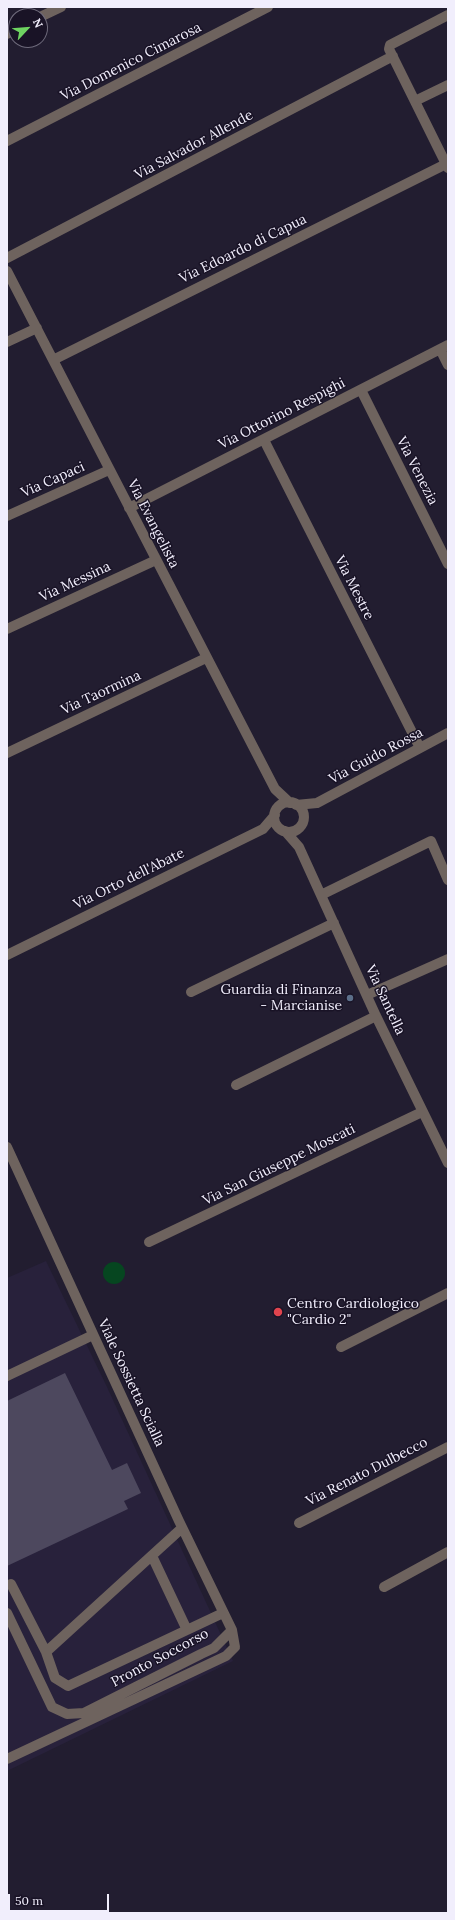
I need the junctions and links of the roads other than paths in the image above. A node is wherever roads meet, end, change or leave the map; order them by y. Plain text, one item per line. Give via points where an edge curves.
1 (60, 7) edge
2 (268, 7) edge
3 (48, 13) edge
4 (448, 15) edge
5 (393, 56) junction
6 (448, 85) edge
7 (415, 101) junction
8 (7, 141) edge
9 (446, 161) edge
10 (7, 258) edge
11 (7, 271) edge
12 (36, 328) junction
13 (7, 342) edge
14 (444, 347) edge
15 (53, 360) junction
16 (448, 365) edge
17 (361, 390) junction
18 (264, 440) junction
19 (109, 470) junction
20 (129, 508) junction
21 (7, 516) edge
22 (156, 560) junction
23 (448, 564) edge
24 (7, 629) edge
25 (206, 658) junction
26 (448, 734) edge
27 (420, 748) junction
28 (7, 753) edge
29 (275, 789) junction
30 (317, 803) junction
31 (293, 804) junction
32 (276, 812) junction
33 (302, 824) junction
34 (263, 829) junction
35 (283, 830) junction
36 (299, 847) junction
37 (448, 880) edge
38 (321, 896) junction
39 (334, 923) junction
40 (7, 955) edge
41 (448, 959) edge
42 (191, 992) dead end
43 (367, 995) junction
44 (376, 1016) junction
45 (236, 1085) dead end
46 (422, 1112) junction
47 (7, 1147) edge
48 (448, 1163) edge
49 (149, 1242) dead end
50 (448, 1293) edge
51 (93, 1335) junction
52 (341, 1347) dead end
53 (7, 1376) edge
54 (448, 1447) edge
55 (299, 1523) dead end
56 (182, 1528) junction
57 (448, 1552) edge
58 (152, 1556) junction
59 (11, 1584) dead end
60 (384, 1587) dead end
61 (7, 1613) edge
62 (223, 1613) junction
63 (186, 1630) junction
64 (232, 1630) junction
65 (46, 1652) junction
66 (12, 1757) edge

1 - 3 street
2 - 8 street, Via Domenico Cimarosa
4 - 5 street via 390,45 389,49
5 - 7 street
5 - 10 street, Via Salvador Allende
6 - 7 street
7 - 9 street
9 - 15 street, Via Edoardo di Capua
11 - 12 street, Via Evangelista
12 - 13 street
12 - 15 street, Via Evangelista
14 - 16 street
14 - 17 street, Via Ottorino Respighi
15 - 19 street, Via Evangelista
17 - 18 street, Via Ottorino Respighi
17 - 23 street, Via Venezia
18 - 20 street, Via Ottorino Respighi
18 - 27 street, Via Mestre
19 - 20 street, Via Evangelista
19 - 21 street, Via Capaci
20 - 22 street, Via Evangelista
22 - 24 street, Via Messina
22 - 25 street, Via Evangelista
25 - 28 street, Via Taormina
25 - 29 street, Via Evangelista
26 - 27 street, Via Guido Rossa
27 - 30 street, Via Guido Rossa
29 - 31 street, Via Evangelista
29 - 32 street, Via Evangelista
30 - 31 street, Via Guido Rossa
30 - 33 street, Via Guido Rossa
31 - 32 street via 285,803
31 - 33 street via 302,810
32 - 34 street, Via Orto dell'Abate
32 - 35 street via 276,823
33 - 35 street via 293,831
33 - 36 street, Via Santella
34 - 35 street, Via Orto dell'Abate
34 - 40 street, Via Orto dell'Abate
35 - 36 street, Via Santella
36 - 38 street, Via Santella
37 - 38 street via 431,841
38 - 39 street, Via Santella
39 - 42 street
39 - 43 street, Via Santella
41 - 43 street
43 - 44 street, Via Santella
44 - 45 street
44 - 46 street, Via Santella
46 - 48 street, Via Santella
46 - 49 street, Via San Giuseppe Moscati
47 - 51 street, Viale Sossietta Scialla
50 - 52 street
51 - 53 street
51 - 56 street, Viale Sossietta Scialla
54 - 55 street, Via Renato Dulbecco
56 - 58 street
56 - 62 street, Viale Sossietta Scialla
57 - 60 street
58 - 63 street
58 - 65 street
59 - 65 street
61 - 64 street, Pronto Soccorso via 52,1707 67,1714 84,1713 214,1648
62 - 63 street
62 - 64 street, Viale Sossietta Scialla
63 - 65 street via 68,1686 55,1678
64 - 66 street, Pronto Soccorso via 235,1647 226,1656

